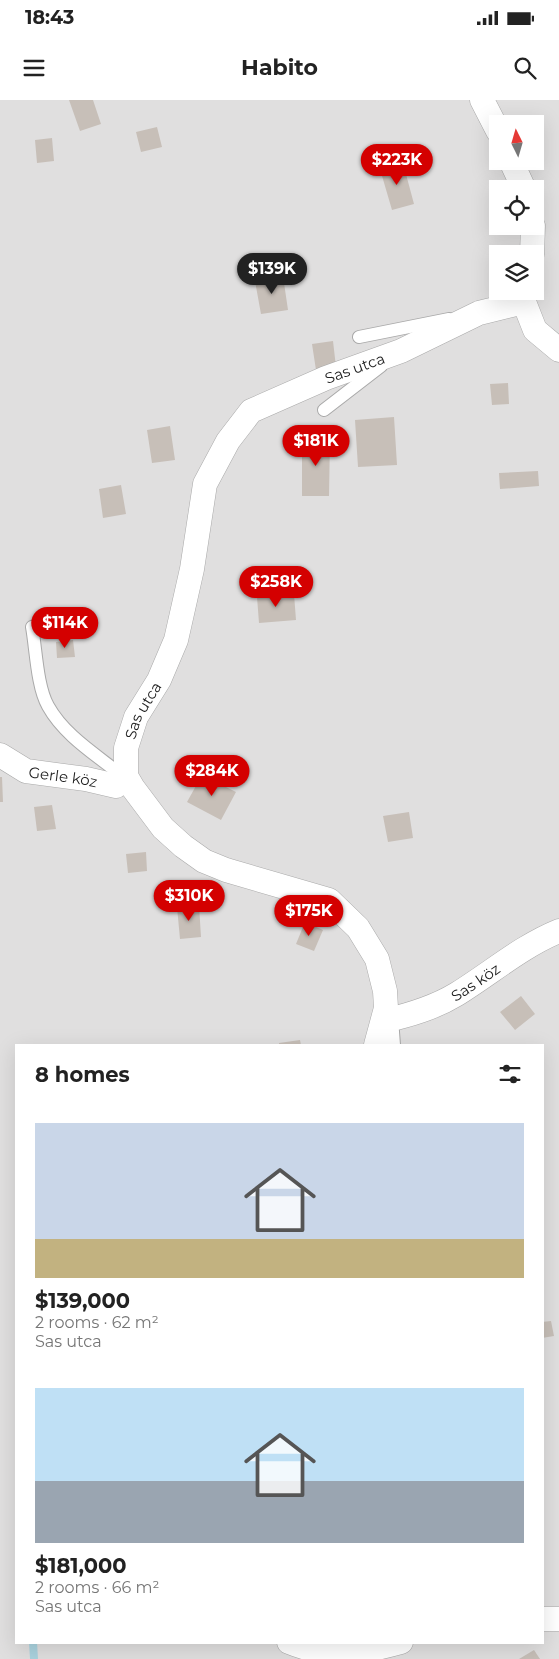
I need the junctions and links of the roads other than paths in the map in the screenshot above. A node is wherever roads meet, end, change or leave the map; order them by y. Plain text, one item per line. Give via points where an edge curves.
1 (482, 100) edge
2 (490, 115) edge
3 (514, 300) edge
4 (526, 300) edge
5 (479, 313) junction
6 (359, 337) dead end
7 (559, 350) edge
8 (400, 351) junction
9 (324, 410) dead end
10 (32, 627) dead end
11 (54, 690) dead end
12 (47, 705) junction
13 (0, 755) edge
14 (126, 776) junction
15 (559, 930) edge
16 (388, 1020) junction
17 (376, 1044) edge
18 (394, 1044) edge
19 (544, 1619) edge
20 (559, 1619) edge
21 (296, 1644) edge
22 (394, 1644) edge
23 (342, 1656) edge

1 - 2 street
3 - 5 street, Sas utca
4 - 7 street via 535,330
5 - 6 lane
5 - 8 street, Sas utca
8 - 9 lane
8 - 14 street, Sas utca via 326,378 251,411 228,442 205,484 184,611 159,680 136,717 126,748
10 - 12 lane
11 - 12 lane
12 - 14 lane via 66,730
13 - 14 street, Gerle köz via 26,771 45,775 72,776 116,786
14 - 16 street via 163,828 204,861 330,900 340,909 358,928 377,959
15 - 16 street, Sas köz via 537,940 455,995 432,1007
16 - 17 street
16 - 18 lane
19 - 20 street
21 - 23 street
22 - 23 street

